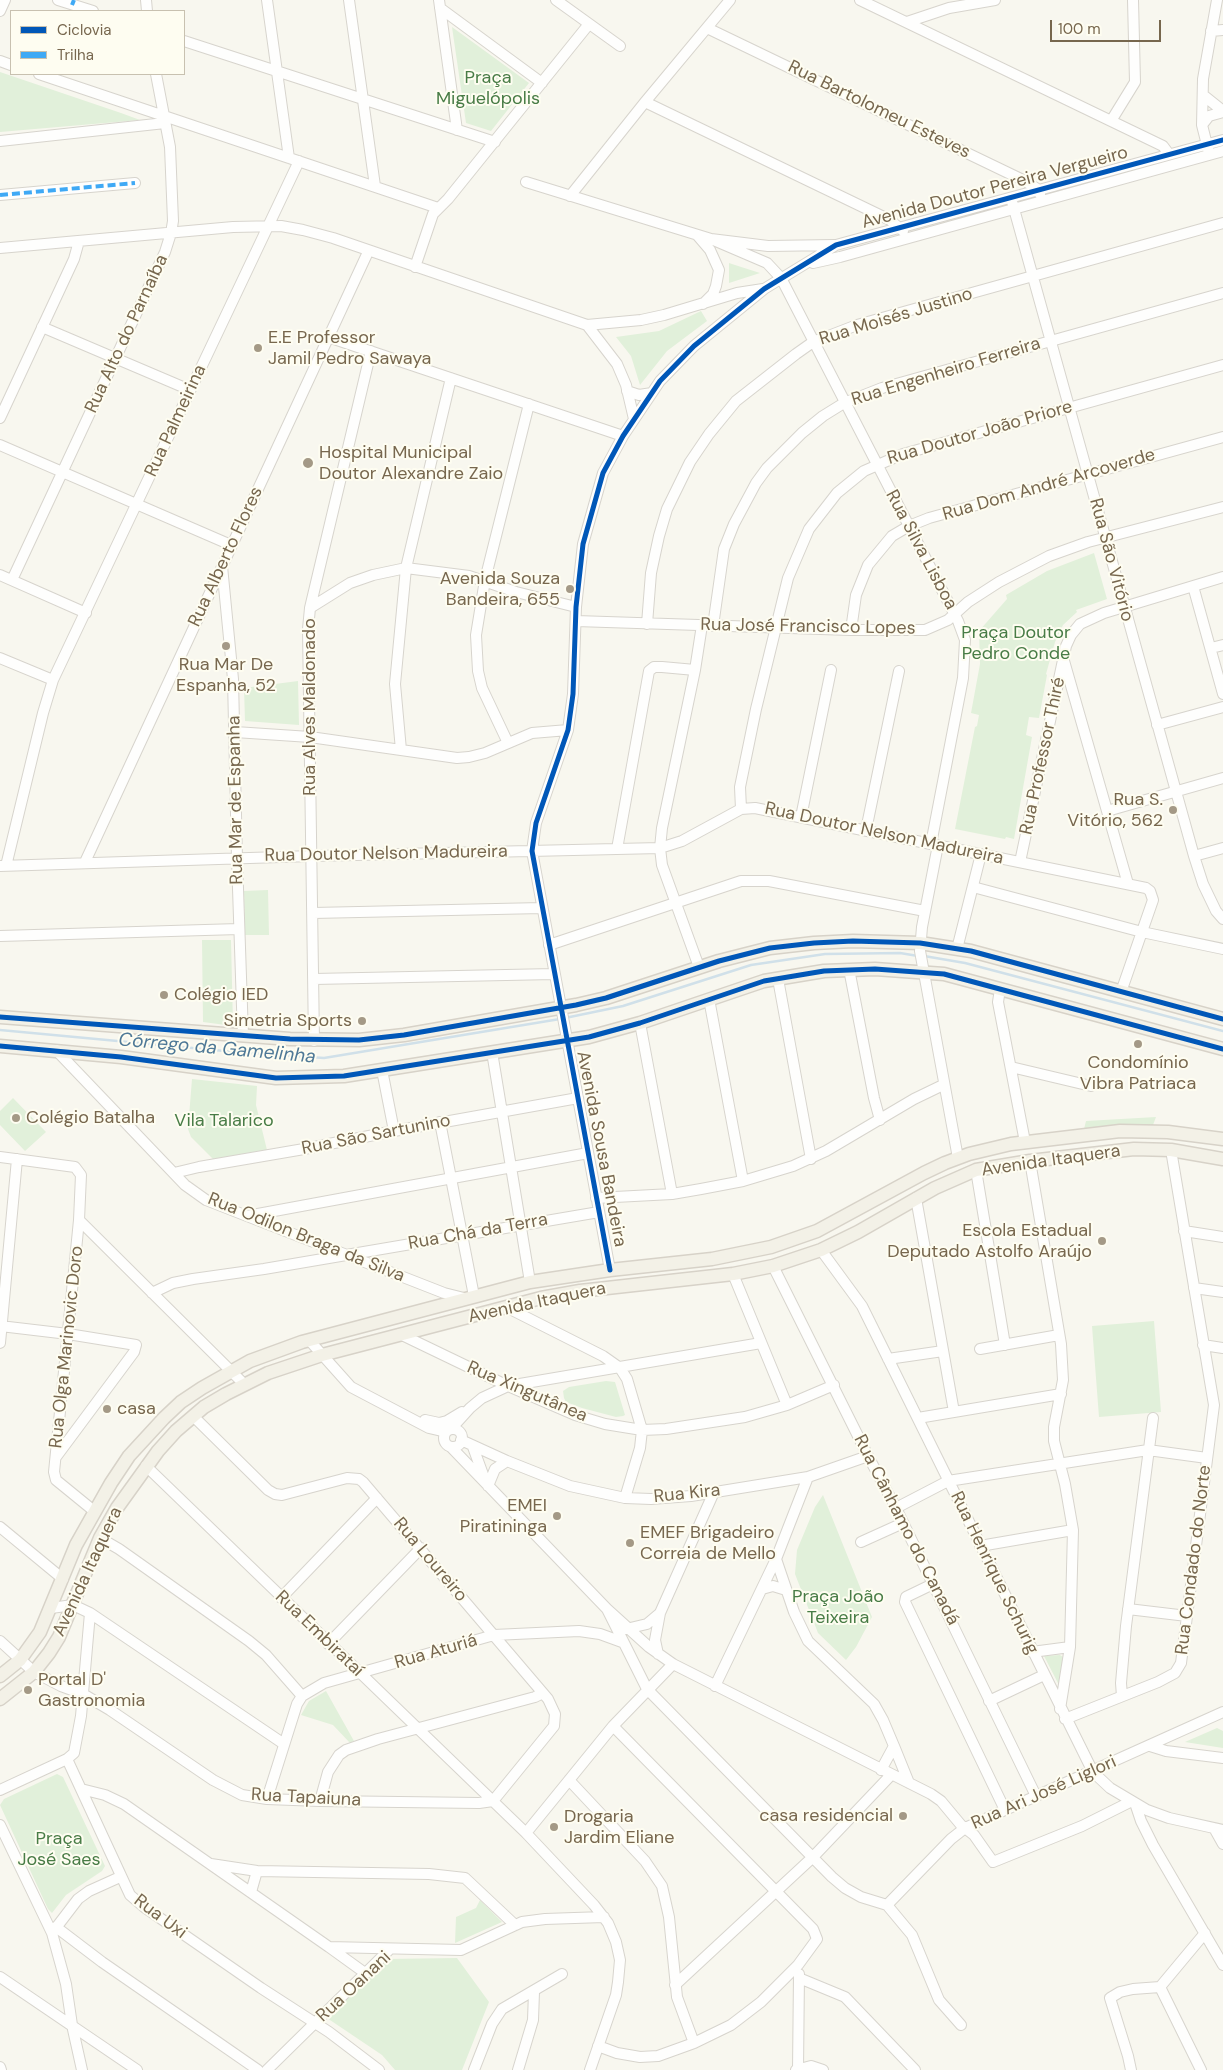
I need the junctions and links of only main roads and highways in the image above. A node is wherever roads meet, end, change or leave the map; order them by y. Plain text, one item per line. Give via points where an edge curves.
1 (0, 1017) edge
2 (1223, 1019) edge
3 (0, 1046) edge
4 (1223, 1048) edge
5 (1223, 1139) edge
6 (1223, 1159) edge
7 (610, 1270) junction
8 (541, 1298) junction
9 (0, 1676) edge
10 (0, 1699) edge

1 - 2 main road via 314,1040 382,1038 561,1011 744,954 794,945 853,941 957,949
3 - 4 main road via 121,1057 276,1078 334,1077 589,1037 778,979 849,969 922,969
5 - 7 main road, Avenida Itaquera via 1137,1130 1001,1146 958,1158 924,1173 797,1240 712,1259
6 - 8 main road, Avenida Itaquera via 1171,1150 1110,1151 976,1170 916,1198 821,1250 773,1266
7 - 8 main road via 602,1281 558,1290
7 - 9 main road, Avenida Itaquera via 530,1282 309,1340 230,1371 188,1398 164,1418 129,1456 76,1545 40,1632 20,1660
8 - 10 main road, Avenida Itaquera via 282,1368 218,1398 193,1416 146,1466 116,1508 49,1653 34,1672

